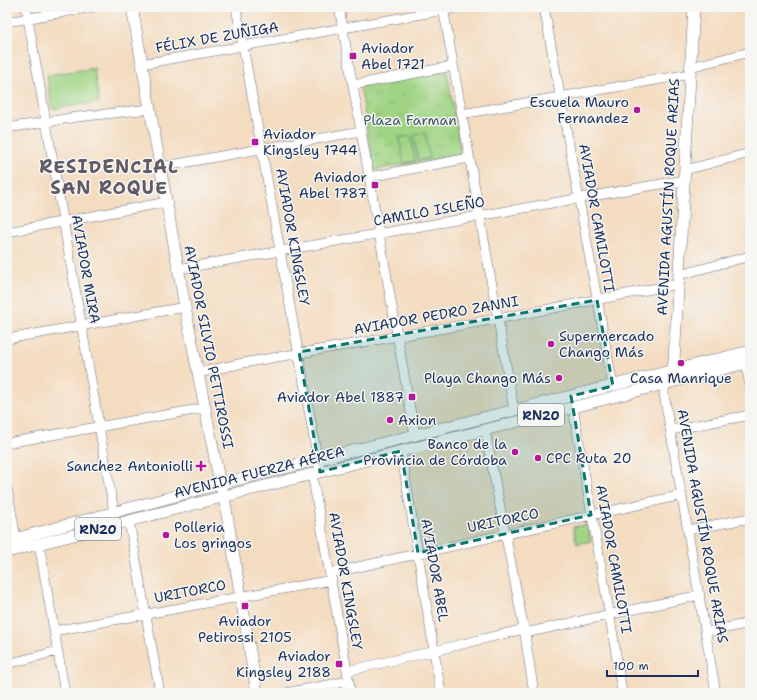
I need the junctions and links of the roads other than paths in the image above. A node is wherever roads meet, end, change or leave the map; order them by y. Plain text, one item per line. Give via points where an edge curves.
1 (26, 7) edge
2 (93, 7) edge
3 (132, 7) edge
4 (236, 7) edge
5 (339, 7) edge
6 (461, 7) edge
7 (544, 7) edge
8 (694, 7) edge
9 (443, 9) edge
10 (28, 18) junction
11 (7, 22) edge
12 (343, 28) junction
13 (243, 46) junction
14 (750, 52) edge
15 (142, 64) junction
16 (453, 66) junction
17 (690, 71) junction
18 (353, 85) junction
19 (561, 97) junction
20 (150, 109) junction
21 (462, 114) junction
22 (47, 121) junction
23 (7, 128) edge
24 (361, 131) junction
25 (263, 148) junction
26 (750, 153) edge
27 (469, 158) junction
28 (160, 167) junction
29 (685, 170) junction
30 (369, 177) junction
31 (684, 181) junction
32 (579, 199) junction
33 (167, 202) junction
34 (479, 216) junction
35 (63, 221) junction
36 (7, 232) edge
37 (379, 234) junction
38 (281, 251) junction
39 (750, 256) edge
40 (178, 268) junction
41 (678, 279) junction
42 (597, 300) junction
43 (185, 307) junction
44 (497, 319) junction
45 (82, 325) junction
46 (398, 336) junction
47 (7, 339) edge
48 (299, 352) junction
49 (747, 357) edge
50 (673, 370) junction
51 (198, 372) junction
52 (665, 383) junction
53 (613, 386) junction
54 (750, 387) edge
55 (573, 407) junction
56 (205, 408) junction
57 (514, 410) junction
58 (750, 415) edge
59 (99, 427) junction
60 (485, 430) junction
61 (670, 430) junction
62 (415, 436) junction
63 (450, 439) junction
64 (7, 443) edge
65 (401, 451) junction
66 (318, 460) junction
67 (316, 473) junction
68 (220, 484) junction
69 (7, 488) edge
70 (682, 495) junction
71 (224, 497) junction
72 (114, 512) junction
73 (591, 516) junction
74 (750, 518) edge
75 (130, 521) junction
76 (688, 530) junction
77 (506, 534) junction
78 (12, 540) edge
79 (39, 544) junction
80 (7, 552) edge
81 (418, 553) junction
82 (331, 576) junction
83 (700, 595) junction
84 (240, 596) junction
85 (146, 614) junction
86 (610, 614) junction
87 (750, 623) edge
88 (54, 631) junction
89 (524, 631) junction
90 (706, 632) junction
91 (58, 651) junction
92 (434, 651) junction
93 (7, 664) edge
94 (348, 671) junction
95 (349, 681) junction
96 (66, 693) edge
97 (160, 693) edge
98 (257, 693) edge
99 (286, 693) edge
100 (351, 693) edge
101 (442, 693) edge
102 (534, 693) edge
103 (622, 693) edge
104 (716, 693) edge

1 - 10 street, AVIADOR MIRA
2 - 10 street
3 - 15 main road, AVIADOR SILVIO PETTIROSSI
4 - 13 street, AVIADOR KINGSLEY
5 - 12 street
6 - 9 street, FÉLIX DE ZUÑIGA
7 - 19 street, AVIADOR CAMILOTTI
8 - 17 main road, AVENIDA AGUSTÍN ROQUE ARIAS
9 - 12 street, FÉLIX DE ZUÑIGA
9 - 16 street
10 - 11 street
10 - 22 street, AVIADOR MIRA
12 - 13 street, FÉLIX DE ZUÑIGA
12 - 18 street
13 - 15 street, FÉLIX DE ZUÑIGA
13 - 25 street, AVIADOR KINGSLEY
14 - 17 street
15 - 20 main road, AVIADOR SILVIO PETTIROSSI
16 - 18 street
16 - 21 street
17 - 19 street
17 - 29 main road, AVENIDA AGUSTÍN ROQUE ARIAS
18 - 24 street
19 - 21 street
19 - 32 street, AVIADOR CAMILOTTI
20 - 22 street
20 - 28 main road, AVIADOR SILVIO PETTIROSSI
21 - 27 street
22 - 23 street
22 - 35 street, AVIADOR MIRA
24 - 25 street
24 - 30 street
25 - 28 street
25 - 38 street, AVIADOR KINGSLEY
26 - 29 street
27 - 30 street
27 - 34 street
28 - 33 main road, AVIADOR SILVIO PETTIROSSI
29 - 31 main road, AVENIDA AGUSTÍN ROQUE ARIAS
30 - 37 street
31 - 32 street, CAMILO ISLEÑO
31 - 41 main road, AVENIDA AGUSTÍN ROQUE ARIAS
32 - 34 street, CAMILO ISLEÑO
32 - 42 street, AVIADOR CAMILOTTI
33 - 35 street
33 - 40 main road, AVIADOR SILVIO PETTIROSSI
34 - 37 street, CAMILO ISLEÑO
34 - 44 street
35 - 36 street
35 - 45 street, AVIADOR MIRA
37 - 38 street, CAMILO ISLEÑO
37 - 46 street
38 - 40 street, CAMILO ISLEÑO
38 - 48 street, AVIADOR KINGSLEY
39 - 41 street, AVIADOR PEDRO ZANNI
40 - 43 main road, AVIADOR SILVIO PETTIROSSI
41 - 42 street, AVIADOR PEDRO ZANNI
41 - 50 main road, AVENIDA AGUSTÍN ROQUE ARIAS
42 - 44 street, AVIADOR PEDRO ZANNI
42 - 53 street, AVIADOR CAMILOTTI
43 - 45 street
43 - 51 main road, AVIADOR SILVIO PETTIROSSI
44 - 46 street, AVIADOR PEDRO ZANNI
44 - 57 street
45 - 47 street
45 - 59 street, AVIADOR MIRA
46 - 48 street, AVIADOR PEDRO ZANNI
46 - 62 street
48 - 51 street, AVIADOR PEDRO ZANNI
48 - 66 street, AVIADOR KINGSLEY
49 - 50 main road, AVENIDA FUERZA AÉREA / RN20
49 - 52 main road, AVENIDA FUERZA AÉREA / RN20
49 - 54 street
50 - 52 main road, AVENIDA AGUSTÍN ROQUE ARIAS
50 - 53 main road, AVENIDA FUERZA AÉREA / RN20
51 - 56 main road, AVIADOR SILVIO PETTIROSSI
52 - 55 main road, AVENIDA FUERZA AÉREA / RN20
52 - 61 street, AVENIDA AGUSTÍN ROQUE ARIAS via 664,394
53 - 57 main road, AVENIDA FUERZA AÉREA / RN20
55 - 60 main road, AVENIDA FUERZA AÉREA / RN20
55 - 73 street, AVIADOR CAMILOTTI
56 - 59 street
56 - 68 main road, AVIADOR SILVIO PETTIROSSI
57 - 62 main road, AVENIDA FUERZA AÉREA / RN20
57 - 63 main road via 512,418
58 - 61 street
59 - 64 street
59 - 72 street, AVIADOR MIRA
60 - 63 main road, AVENIDA FUERZA AÉREA / RN20
60 - 77 street
61 - 70 street, AVENIDA AGUSTÍN ROQUE ARIAS
62 - 66 main road, AVENIDA FUERZA AÉREA / RN20
63 - 65 main road, AVENIDA FUERZA AÉREA / RN20
65 - 67 main road, AVENIDA FUERZA AÉREA / RN20
65 - 81 street, AVIADOR ABEL
66 - 67 street, AVIADOR KINGSLEY
66 - 68 main road, AVENIDA FUERZA AÉREA / RN20
67 - 71 main road, AVENIDA FUERZA AÉREA / RN20
67 - 82 street, AVIADOR KINGSLEY
68 - 71 main road, AVIADOR SILVIO PETTIROSSI
68 - 72 main road, AVENIDA FUERZA AÉREA / RN20
69 - 78 street
70 - 73 street, URITORCO
70 - 76 street, AVENIDA AGUSTÍN ROQUE ARIAS
71 - 75 main road, AVENIDA FUERZA AÉREA / RN20
71 - 84 main road, AVIADOR SILVIO PETTIROSSI
72 - 78 main road, AVENIDA FUERZA AÉREA / RN20
73 - 77 street, URITORCO
73 - 86 street, AVIADOR CAMILOTTI
74 - 76 street
75 - 79 main road, AVENIDA FUERZA AÉREA / RN20
75 - 85 street
76 - 83 street, AVENIDA AGUSTÍN ROQUE ARIAS
77 - 81 street, URITORCO
77 - 89 street
79 - 80 main road, AVENIDA FUERZA AÉREA / RN20
79 - 88 street
81 - 82 street, URITORCO
81 - 92 street, AVIADOR ABEL
82 - 84 street, URITORCO
82 - 94 street, AVIADOR KINGSLEY
83 - 86 street
83 - 90 street, AVENIDA AGUSTÍN ROQUE ARIAS
84 - 85 street, URITORCO
84 - 98 main road, AVIADOR SILVIO PETTIROSSI
85 - 88 street, URITORCO
85 - 97 street
86 - 89 street
86 - 103 street, AVIADOR CAMILOTTI
87 - 90 street
88 - 91 street
89 - 92 street
89 - 102 street
90 - 104 street, AVENIDA AGUSTÍN ROQUE ARIAS
91 - 93 street
91 - 96 street
92 - 94 street
92 - 101 street, AVIADOR ABEL
94 - 95 street, AVIADOR KINGSLEY
95 - 99 street
95 - 100 street, AVIADOR KINGSLEY

